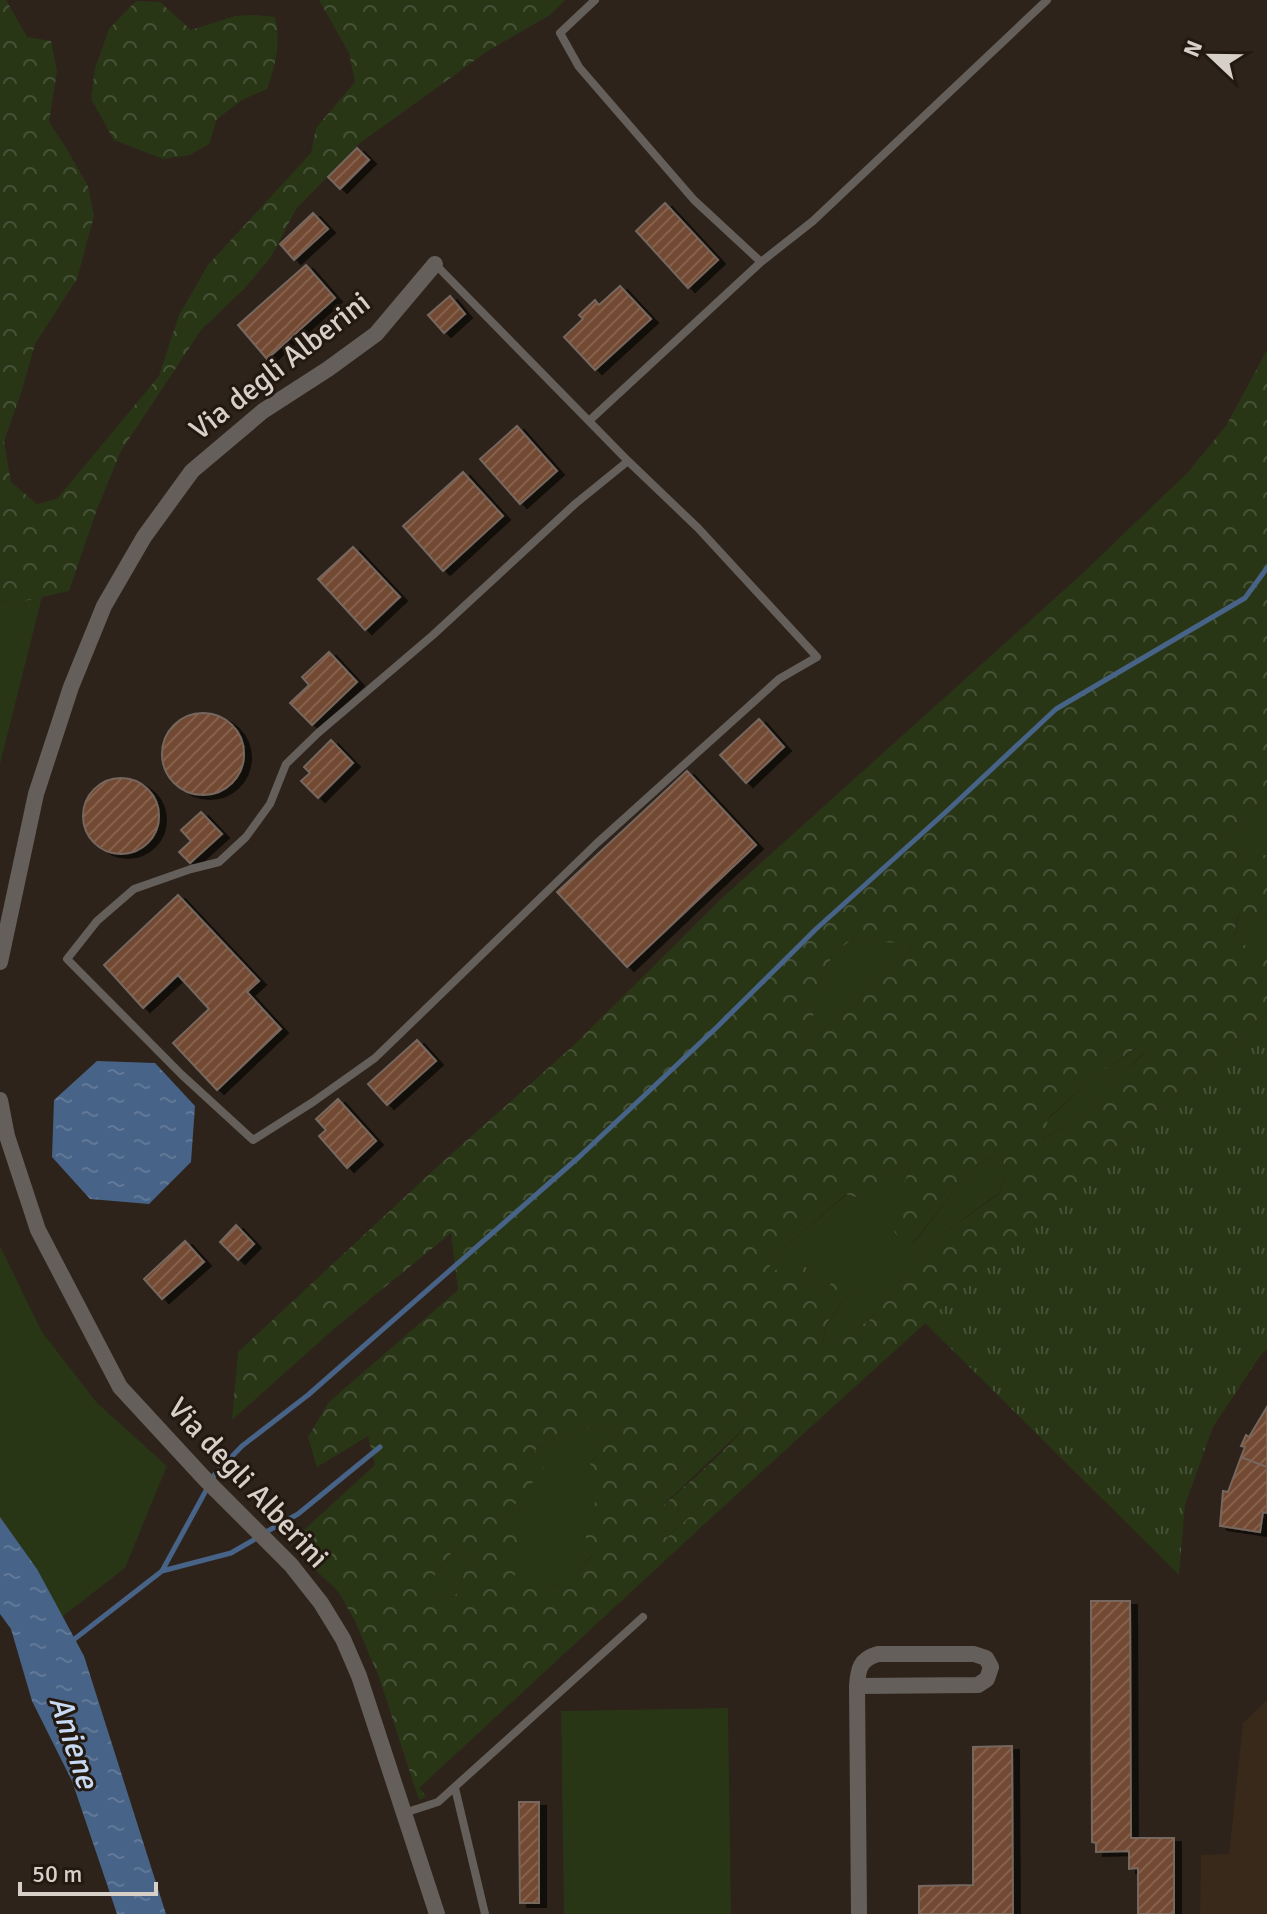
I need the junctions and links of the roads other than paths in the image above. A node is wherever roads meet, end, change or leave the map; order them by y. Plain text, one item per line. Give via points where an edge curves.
1 (595, 0) edge
2 (1047, 0) edge
3 (761, 262) junction
4 (435, 264) joint
5 (590, 420) junction
6 (628, 461) junction
7 (0, 962) edge
8 (0, 1100) edge
9 (643, 1617) dead end
10 (857, 1686) junction
11 (455, 1788) junction
12 (404, 1813) junction
13 (437, 1914) edge
14 (485, 1914) edge
15 (859, 1914) edge

1 - 3 lane via 560,33 579,67 694,200
2 - 3 lane via 813,221
3 - 5 lane
4 - 5 lane
4 - 7 street, Via degli Alberini via 376,334 263,411 192,471 144,537 104,606 71,687 36,794
5 - 6 lane
6 - 6 lane via 817,657 779,679 596,844 375,1058 253,1140 67,959 97,921 134,889 219,862 270,804 286,764
8 - 12 street, Via degli Alberini via 38,1230 120,1387 321,1603 359,1676
9 - 11 lane
10 - 10 street via 861,1664 874,1655 974,1654 986,1658 991,1667 978,1685
10 - 15 street
11 - 12 lane via 438,1802
11 - 14 lane
12 - 13 street, Via degli Alberini

